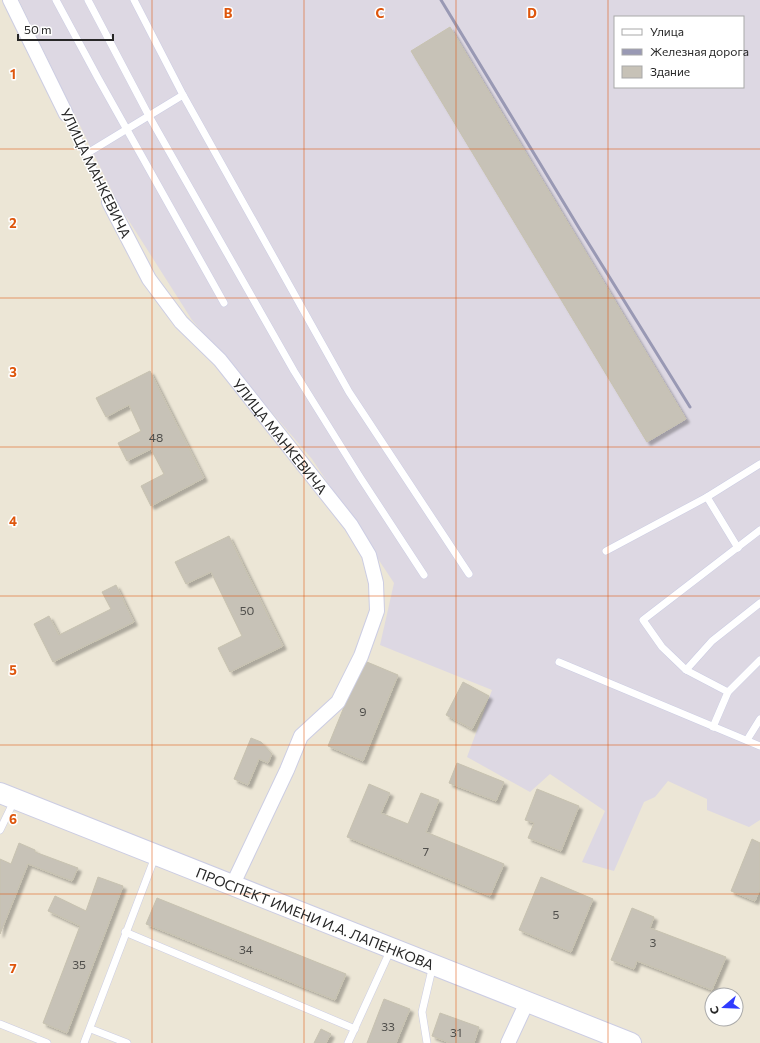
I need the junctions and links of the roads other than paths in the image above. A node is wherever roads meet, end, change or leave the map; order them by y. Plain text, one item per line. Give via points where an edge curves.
1 (10, 0) edge
2 (56, 0) edge
3 (88, 0) edge
4 (134, 0) edge
5 (183, 95) junction
6 (66, 114) joint
7 (149, 116) junction
8 (127, 130) junction
9 (86, 154) junction
10 (109, 202) joint
11 (224, 303) dead end
12 (760, 464) edge
13 (707, 497) junction
14 (760, 530) edge
15 (738, 548) junction
16 (606, 551) dead end
17 (469, 574) dead end
18 (424, 575) dead end
19 (760, 603) edge
20 (760, 660) edge
21 (559, 662) dead end
22 (686, 670) junction
23 (728, 692) junction
24 (760, 719) edge
25 (713, 726) junction
26 (747, 740) junction
27 (760, 746) edge
28 (8, 796) edge
29 (0, 830) edge
30 (156, 855) junction
31 (233, 884) junction
32 (125, 932) junction
33 (391, 949) junction
34 (433, 965) junction
35 (527, 1002) junction
36 (0, 1024) edge
37 (91, 1028) junction
38 (355, 1029) junction
39 (47, 1043) edge
40 (84, 1043) edge
41 (127, 1043) edge
42 (348, 1043) edge
43 (427, 1043) edge
44 (508, 1043) edge
45 (631, 1043) edge

1 - 6 street, УЛИЦА МАНКЕВИЧА
2 - 8 lane
3 - 7 lane
4 - 5 lane
5 - 7 lane
5 - 17 lane via 349,392
6 - 9 lane, УЛИЦА МАНКЕВИЧА
7 - 8 lane
7 - 18 lane via 294,371
8 - 9 lane
8 - 11 lane
9 - 10 lane, УЛИЦА МАНКЕВИЧА
10 - 31 street, УЛИЦА МАНКЕВИЧА via 149,279 181,322 220,360 350,525 369,555 376,583 377,611 361,656 338,702 301,736
12 - 13 lane
13 - 15 lane
13 - 16 lane
14 - 15 lane
15 - 22 lane via 643,620 662,647
19 - 22 lane via 712,641
20 - 23 lane
21 - 25 lane
22 - 23 lane
23 - 25 lane
24 - 26 lane
25 - 26 lane
26 - 27 lane
28 - 29 lane
28 - 30 main road, ПРОСПЕКТ ИМЕНИ И.А. ЛАПЕНКОВА
30 - 31 main road, ПРОСПЕКТ ИМЕНИ И.А. ЛАПЕНКОВА
30 - 32 lane
31 - 33 main road, ПРОСПЕКТ ИМЕНИ И.А. ЛАПЕНКОВА
32 - 37 lane
32 - 38 lane
33 - 34 main road, ПРОСПЕКТ ИМЕНИ И.А. ЛАПЕНКОВА
33 - 38 lane
34 - 35 main road, ПРОСПЕКТ ИМЕНИ И.А. ЛАПЕНКОВА
34 - 43 lane via 422,1012
35 - 44 street
35 - 45 main road, ПРОСПЕКТ ИМЕНИ И.А. ЛАПЕНКОВА
36 - 39 lane
37 - 40 lane
37 - 41 lane
38 - 42 lane

